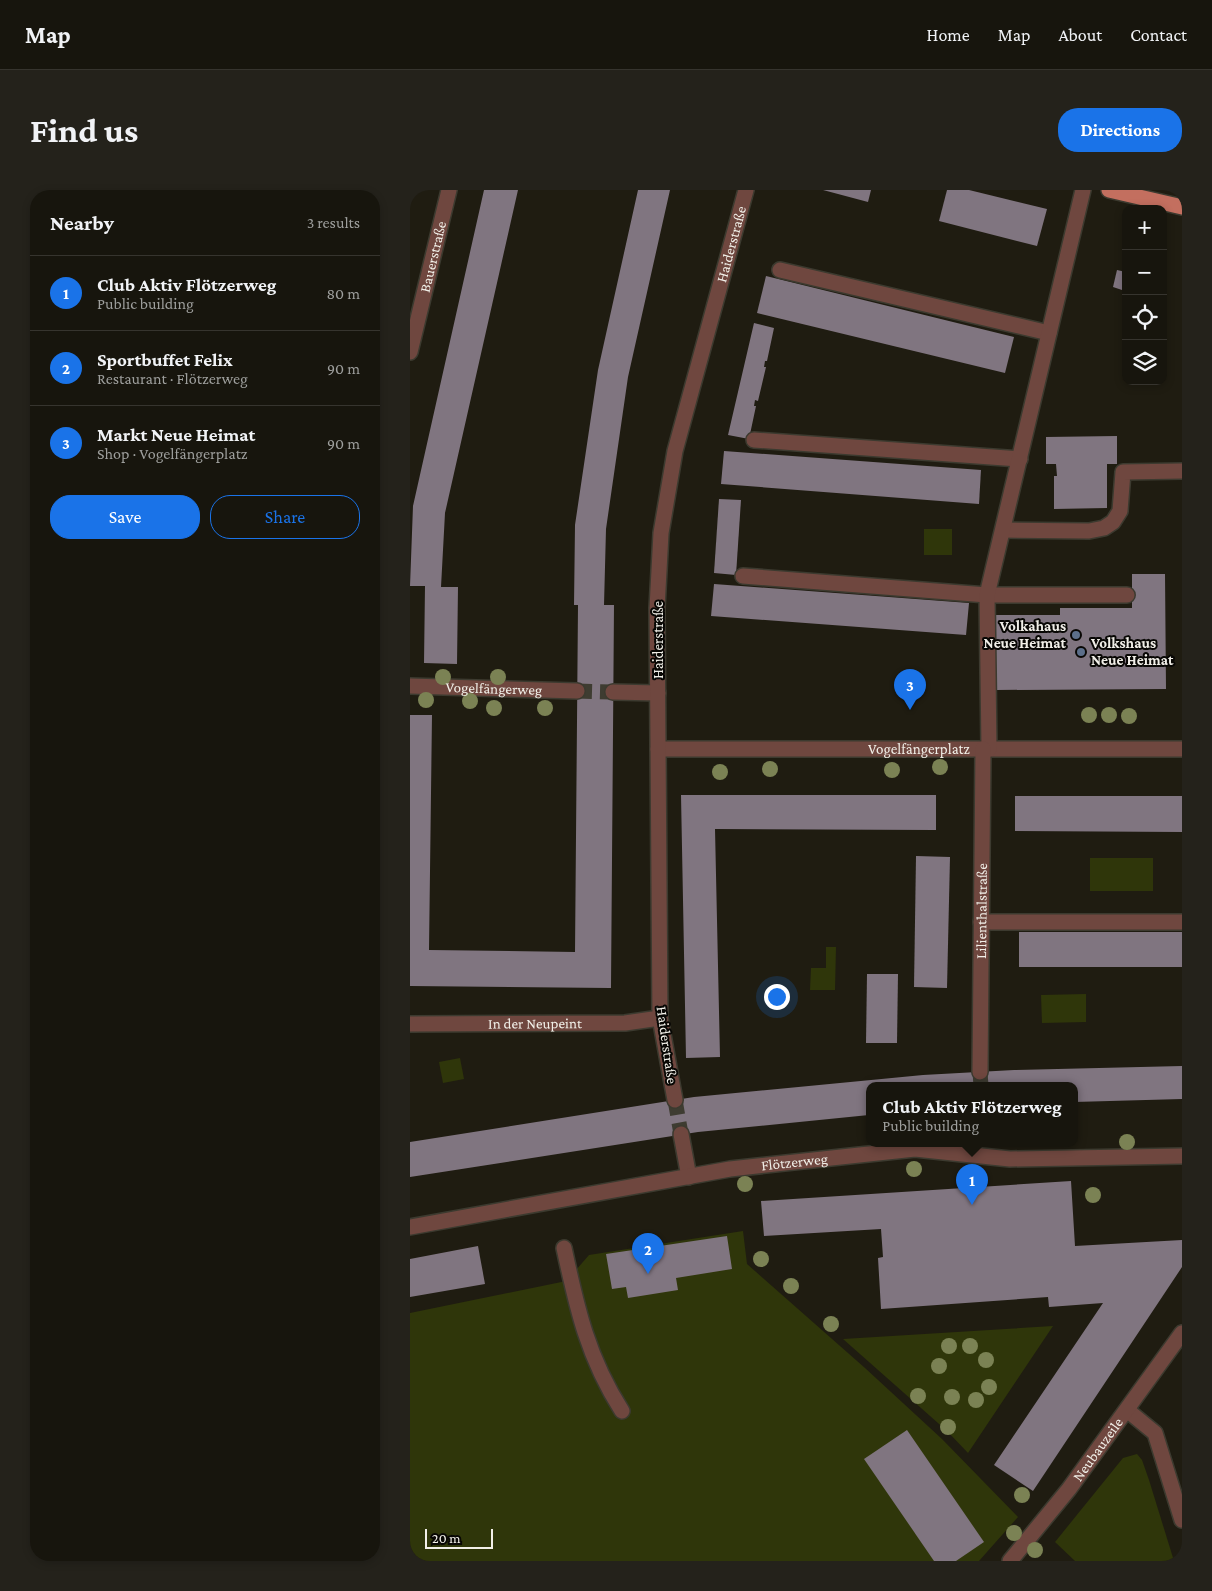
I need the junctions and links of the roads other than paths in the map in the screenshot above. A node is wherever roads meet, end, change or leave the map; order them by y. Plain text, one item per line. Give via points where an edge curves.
1 (449, 190) edge
2 (746, 190) edge
3 (1083, 190) edge
4 (1109, 190) edge
5 (1182, 207) edge
6 (780, 270) dead end
7 (1049, 333) junction
8 (410, 352) edge
9 (754, 440) dead end
10 (1020, 459) junction
11 (1182, 471) edge
12 (1003, 530) junction
13 (743, 576) dead end
14 (1127, 594) dead end
15 (987, 595) junction
16 (410, 686) edge
17 (577, 691) tunnel mouth
18 (613, 692) tunnel mouth
19 (658, 693) junction
20 (658, 749) junction
21 (986, 749) junction
22 (1182, 749) edge
23 (981, 922) junction
24 (1182, 922) edge
25 (660, 1018) junction
26 (410, 1024) edge
27 (980, 1072) tunnel mouth
28 (675, 1100) tunnel mouth
29 (681, 1134) tunnel mouth
30 (980, 1150) edge
31 (1182, 1156) edge
32 (689, 1177) junction
33 (410, 1227) edge
34 (564, 1248) dead end
35 (1182, 1333) edge
36 (1127, 1410) junction
37 (622, 1411) dead end
38 (1182, 1520) edge
39 (1010, 1561) edge

1 - 8 street, Bauerstraße
2 - 19 street, Haiderstraße via 675,451 665,501 658,574
3 - 7 street, Lilienthalstraße
4 - 5 main road
6 - 7 street
7 - 10 street, Lilienthalstraße
9 - 10 street
10 - 12 street, Lilienthalstraße
11 - 12 street via 1123,472 1120,511 1104,528 1089,531
12 - 15 street, Lilienthalstraße
13 - 15 street
14 - 15 street
15 - 21 street, Lilienthalstraße
16 - 17 street, Vogelfängerweg
18 - 19 street
19 - 20 street, Haiderstraße
20 - 21 street, Vogelfängerplatz
20 - 25 street, Haiderstraße
21 - 22 street, Vogelfängerplatz
21 - 23 street, Lilienthalstraße
23 - 24 street
23 - 27 street, Lilienthalstraße
25 - 26 street, In der Neupeint via 625,1023
25 - 28 street, Haiderstraße
29 - 32 street
30 - 31 street, Flötzerweg via 1010,1159
30 - 32 street, Flötzerweg via 914,1149 730,1169
32 - 33 street, Flötzerweg
34 - 37 street via 576,1305 591,1352 606,1386
35 - 36 street, Neubauzeile
36 - 38 street via 1155,1433
36 - 39 street, Neubauzeile via 1069,1489

